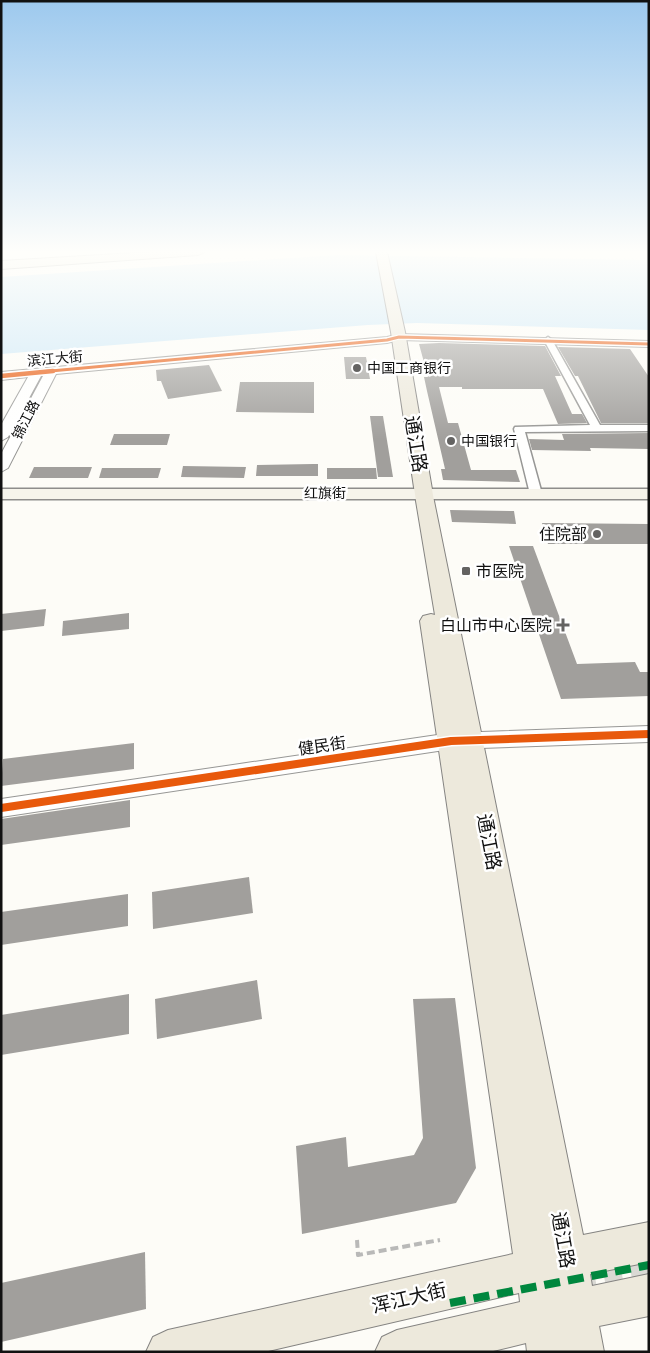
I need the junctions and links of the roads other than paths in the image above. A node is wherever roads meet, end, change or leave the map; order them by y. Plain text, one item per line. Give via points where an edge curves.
1 (388, 315) edge
2 (390, 315) edge
3 (393, 335) junction
4 (548, 340) junction
5 (649, 344) edge
6 (51, 372) junction
7 (36, 374) junction
8 (1, 376) edge
9 (597, 428) junction
10 (649, 428) edge
11 (1, 437) edge
12 (1, 468) edge
13 (1, 494) edge
14 (536, 494) junction
15 (649, 494) edge
16 (418, 497) junction
17 (649, 501) edge
18 (1, 503) edge
19 (649, 734) edge
20 (460, 740) junction
21 (1, 808) edge
22 (649, 1242) edge
23 (552, 1264) junction
24 (649, 1294) edge
25 (556, 1326) edge
26 (168, 1352) edge
27 (396, 1352) edge
28 (582, 1352) edge

1 - 3 main road
2 - 3 main road
3 - 4 street, 滨江大街
3 - 6 street, 滨江大街
3 - 16 main road, 通江路
4 - 5 street, 滨江大街
4 - 9 street
6 - 7 street, 滨江大街
6 - 12 street, 锦江路
7 - 8 street, 滨江大街
7 - 11 street, 锦江路
9 - 10 street
9 - 14 street via 519,429
13 - 16 main road, 红旗街
14 - 15 main road, 红旗街
14 - 16 main road, 红旗街
16 - 17 main road
16 - 18 main road
16 - 20 main road, 通江路
19 - 20 street, 健民街
20 - 21 street, 健民街
20 - 23 main road, 通江路
22 - 23 main road, 浑江大街
23 - 25 main road, 通江路
23 - 26 main road, 浑江大街
24 - 25 main road
25 - 27 main road
25 - 28 main road, 通江路

